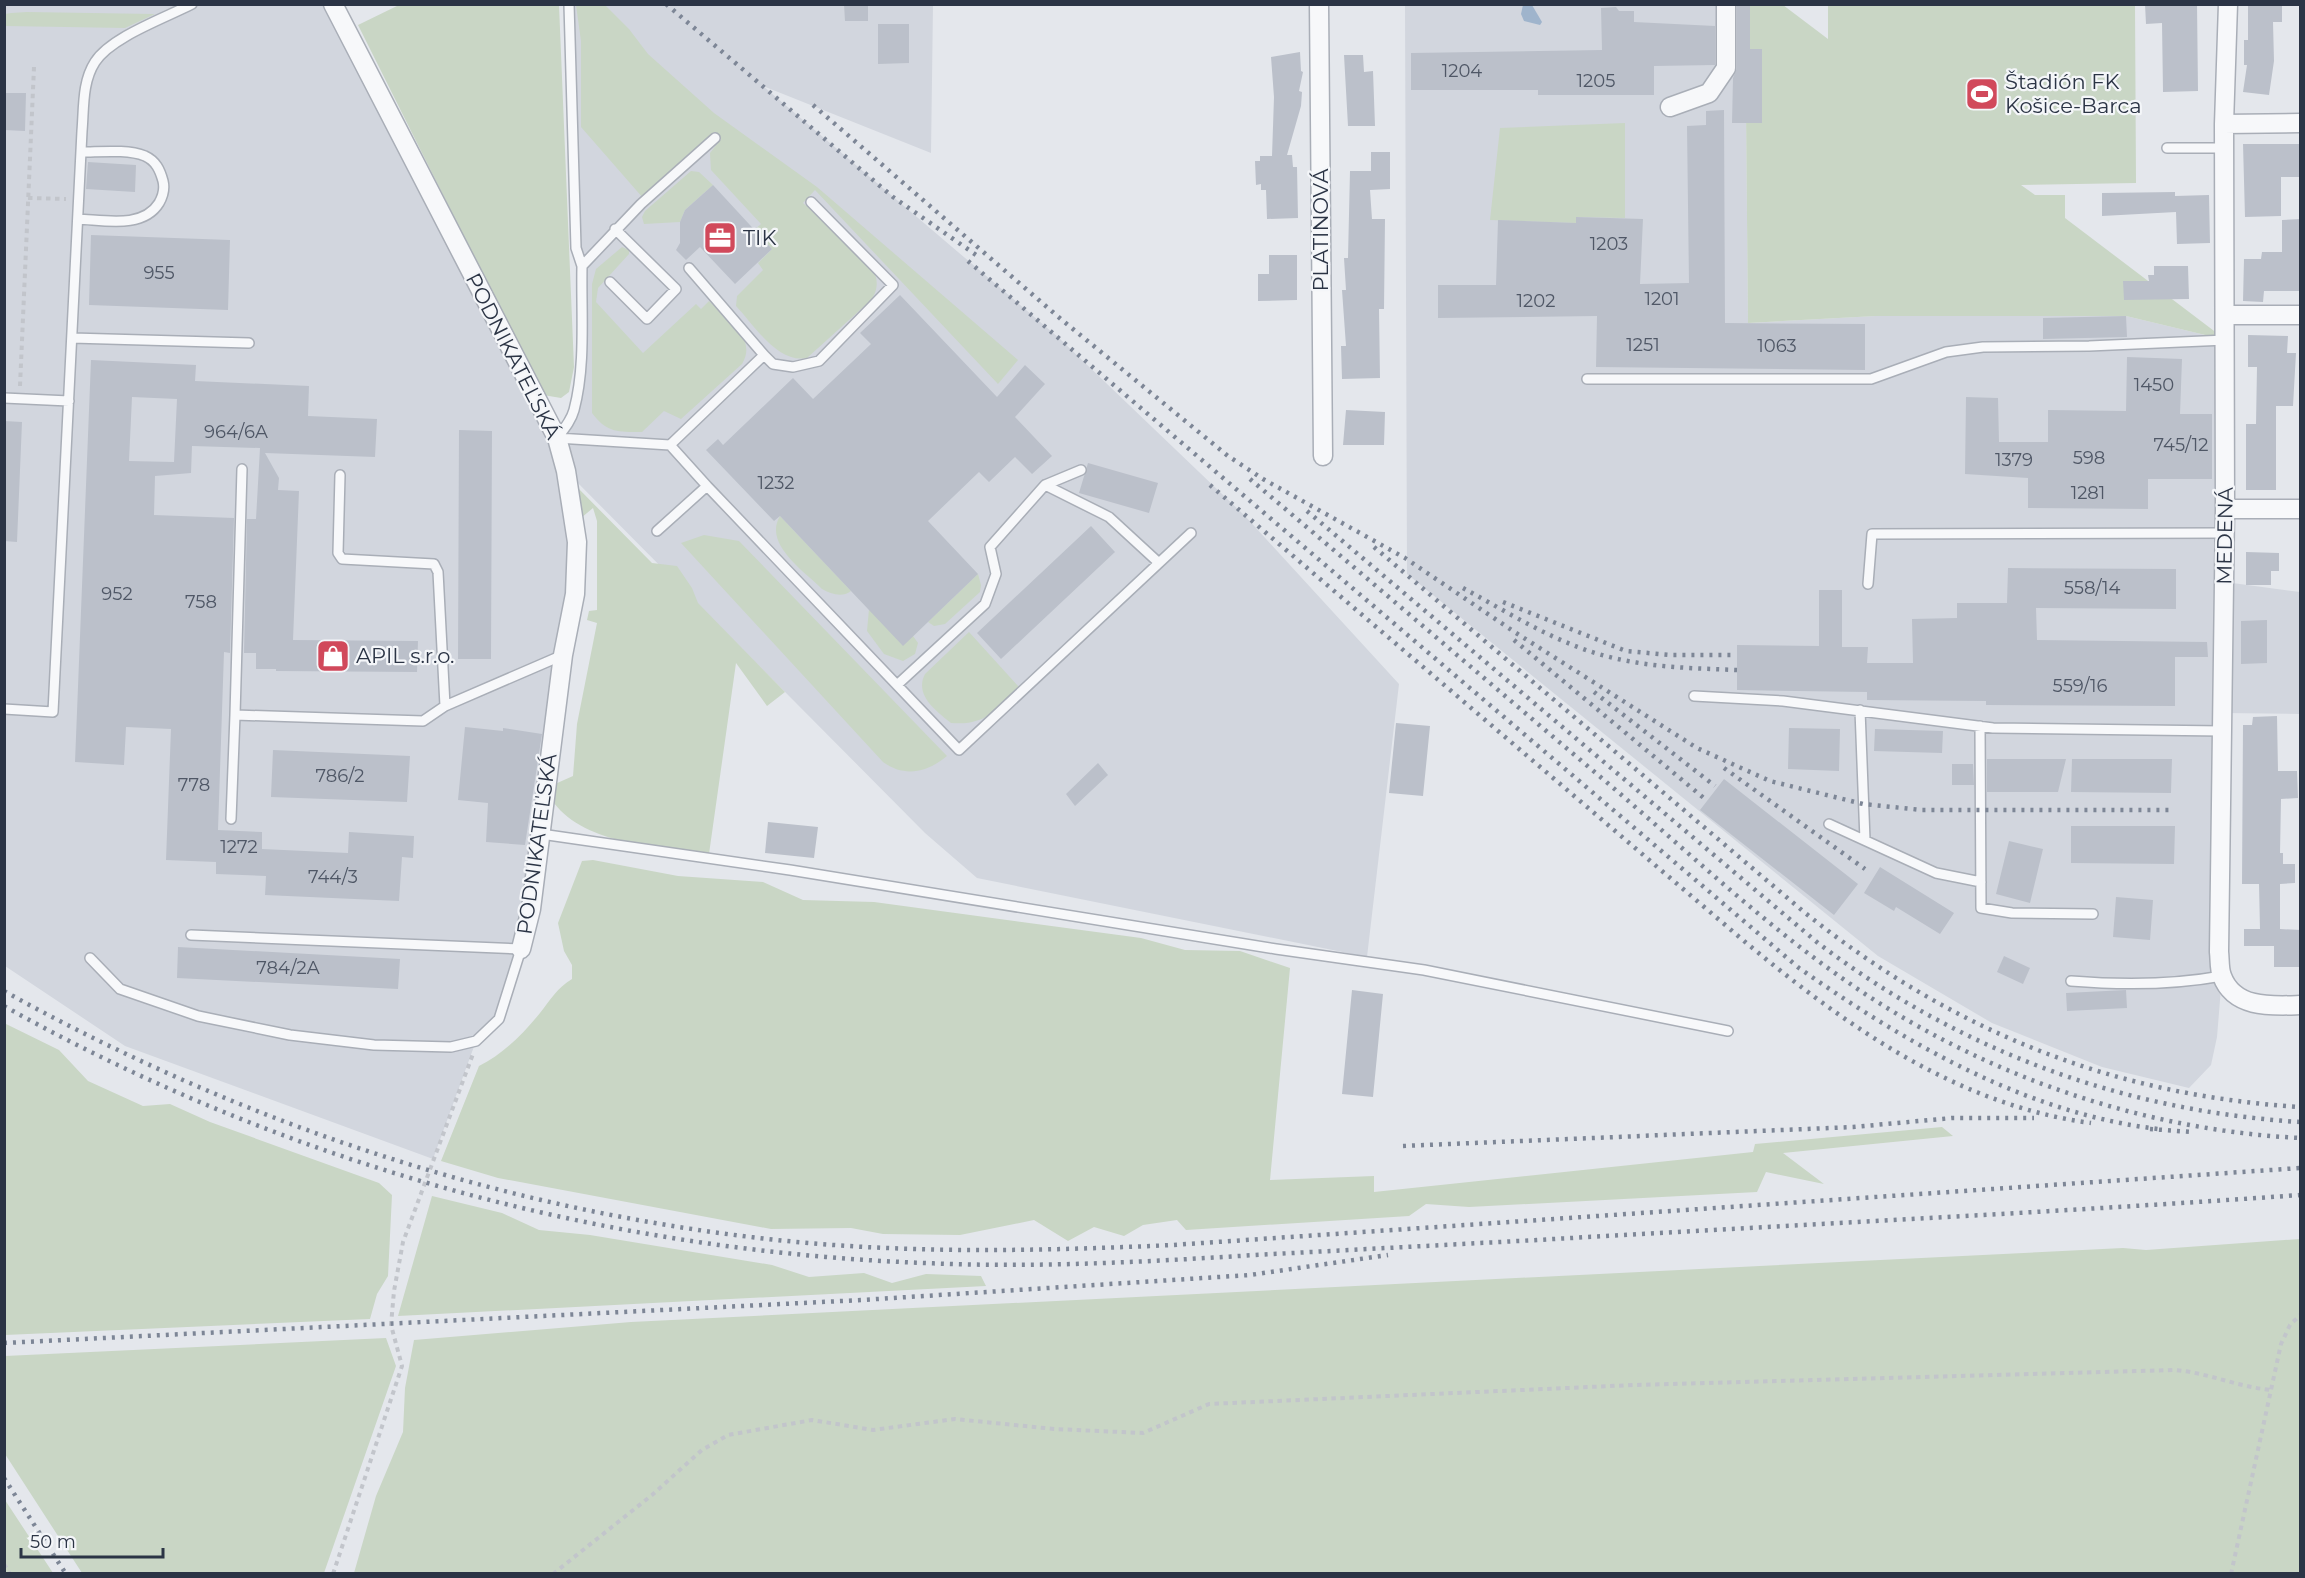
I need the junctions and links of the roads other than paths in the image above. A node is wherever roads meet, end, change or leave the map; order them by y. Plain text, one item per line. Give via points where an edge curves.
1 (192, 4) edge
2 (333, 4) edge
3 (569, 4) edge
4 (1319, 4) edge
5 (1726, 4) edge
6 (2228, 4) edge
7 (1670, 107) dead end
8 (2224, 123) junction
9 (2301, 123) edge
10 (715, 138) dead end
11 (2168, 148) dead end
12 (2224, 148) junction
13 (81, 152) junction
14 (811, 202) dead end
15 (78, 219) junction
16 (615, 229) junction
17 (582, 266) junction
18 (689, 268) dead end
19 (610, 282) dead end
20 (2226, 315) junction
21 (2301, 315) edge
22 (72, 338) junction
23 (2226, 340) junction
24 (249, 344) dead end
25 (764, 354) junction
26 (1587, 379) dead end
27 (4, 398) edge
28 (69, 401) junction
29 (557, 438) junction
30 (670, 445) junction
31 (1323, 456) dead end
32 (242, 469) dead end
33 (1081, 470) dead end
34 (340, 475) dead end
35 (1045, 485) junction
36 (707, 486) junction
37 (2225, 509) junction
38 (2301, 509) edge
39 (657, 531) dead end
40 (1191, 533) dead end
41 (2225, 533) junction
42 (1159, 564) junction
43 (1868, 585) dead end
44 (563, 655) junction
45 (897, 685) junction
46 (1694, 696) dead end
47 (444, 706) junction
48 (4, 709) edge
49 (1860, 710) junction
50 (235, 715) junction
51 (1980, 726) junction
52 (2222, 731) junction
53 (231, 819) dead end
54 (1829, 824) dead end
55 (541, 834) junction
56 (1865, 840) junction
57 (1981, 882) junction
58 (2093, 914) dead end
59 (191, 935) dead end
60 (521, 949) junction
61 (90, 958) dead end
62 (2222, 976) junction
63 (2071, 981) dead end
64 (2301, 1005) edge
65 (1728, 1031) dead end

1 - 13 lane via 130,35 99,57 85,90
2 - 29 street, PODNIKATEĽSKÁ
3 - 17 lane via 576,248
4 - 31 street, PLATINOVÁ
5 - 7 street via 1726,68 1709,93
6 - 8 street, MEDENÁ
8 - 9 street
8 - 12 street, MEDENÁ
10 - 16 lane
11 - 12 lane
12 - 20 street, MEDENÁ
13 - 15 lane
13 - 15 lane via 143,155 153,160 164,184 155,210 144,218
14 - 25 lane via 893,285 819,361 793,367 773,364
15 - 22 lane
16 - 17 lane
16 - 19 lane via 676,289 647,319
17 - 29 lane via 576,396 569,422
18 - 25 lane
20 - 21 street
20 - 23 street, MEDENÁ
22 - 24 lane
22 - 28 lane
23 - 26 lane via 1983,347 1946,352 1871,379
23 - 37 street, MEDENÁ
25 - 30 lane
27 - 28 lane
28 - 48 lane via 53,712
29 - 30 lane
29 - 44 street, PODNIKATEĽSKÁ via 577,542 575,594
30 - 36 lane
32 - 50 lane
33 - 35 lane
34 - 47 lane via 338,553 342,559 434,564 438,572
35 - 42 lane via 1108,517
35 - 45 lane via 990,547 996,574 986,604
36 - 39 lane
36 - 45 lane
37 - 38 street
37 - 41 street, MEDENÁ
40 - 42 lane
41 - 43 lane via 1872,534
41 - 52 street, MEDENÁ
42 - 45 lane via 959,750
44 - 47 lane
44 - 55 street, PODNIKATEĽSKÁ
46 - 49 lane
47 - 50 lane via 423,721
49 - 51 lane
49 - 56 lane
50 - 53 lane
51 - 52 lane
51 - 57 lane
52 - 62 street, MEDENÁ
54 - 56 lane
55 - 60 street, PODNIKATEĽSKÁ
55 - 65 lane via 1424,970
56 - 57 lane via 1936,873
57 - 58 lane via 1981,908 2012,913
59 - 60 lane
60 - 61 lane via 499,1019 476,1041 451,1047 374,1045 290,1035 198,1016 120,989
62 - 63 lane via 2108,984
62 - 64 street via 2232,992 2248,1003

